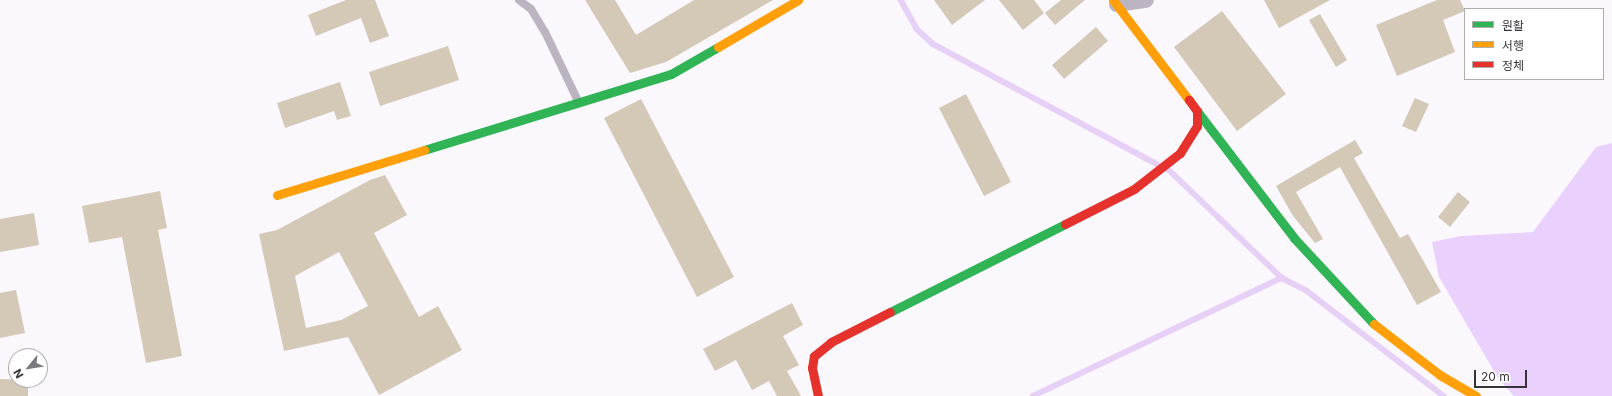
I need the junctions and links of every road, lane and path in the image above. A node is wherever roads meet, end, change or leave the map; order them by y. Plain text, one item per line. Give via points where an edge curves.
1 (519, 0) edge
2 (798, 0) edge
3 (1146, 0) edge
4 (1115, 2) edge
5 (578, 101) junction
6 (1197, 111) junction
7 (277, 195) dead end
8 (818, 396) edge
9 (1476, 396) edge

1 - 5 lane via 531,9 545,32
2 - 5 street via 671,74
3 - 4 street
4 - 6 street
5 - 7 street
6 - 8 street via 1197,126 1180,153 1134,189 830,342 814,356 812,368
6 - 9 street via 1294,238 1370,321 1440,375

